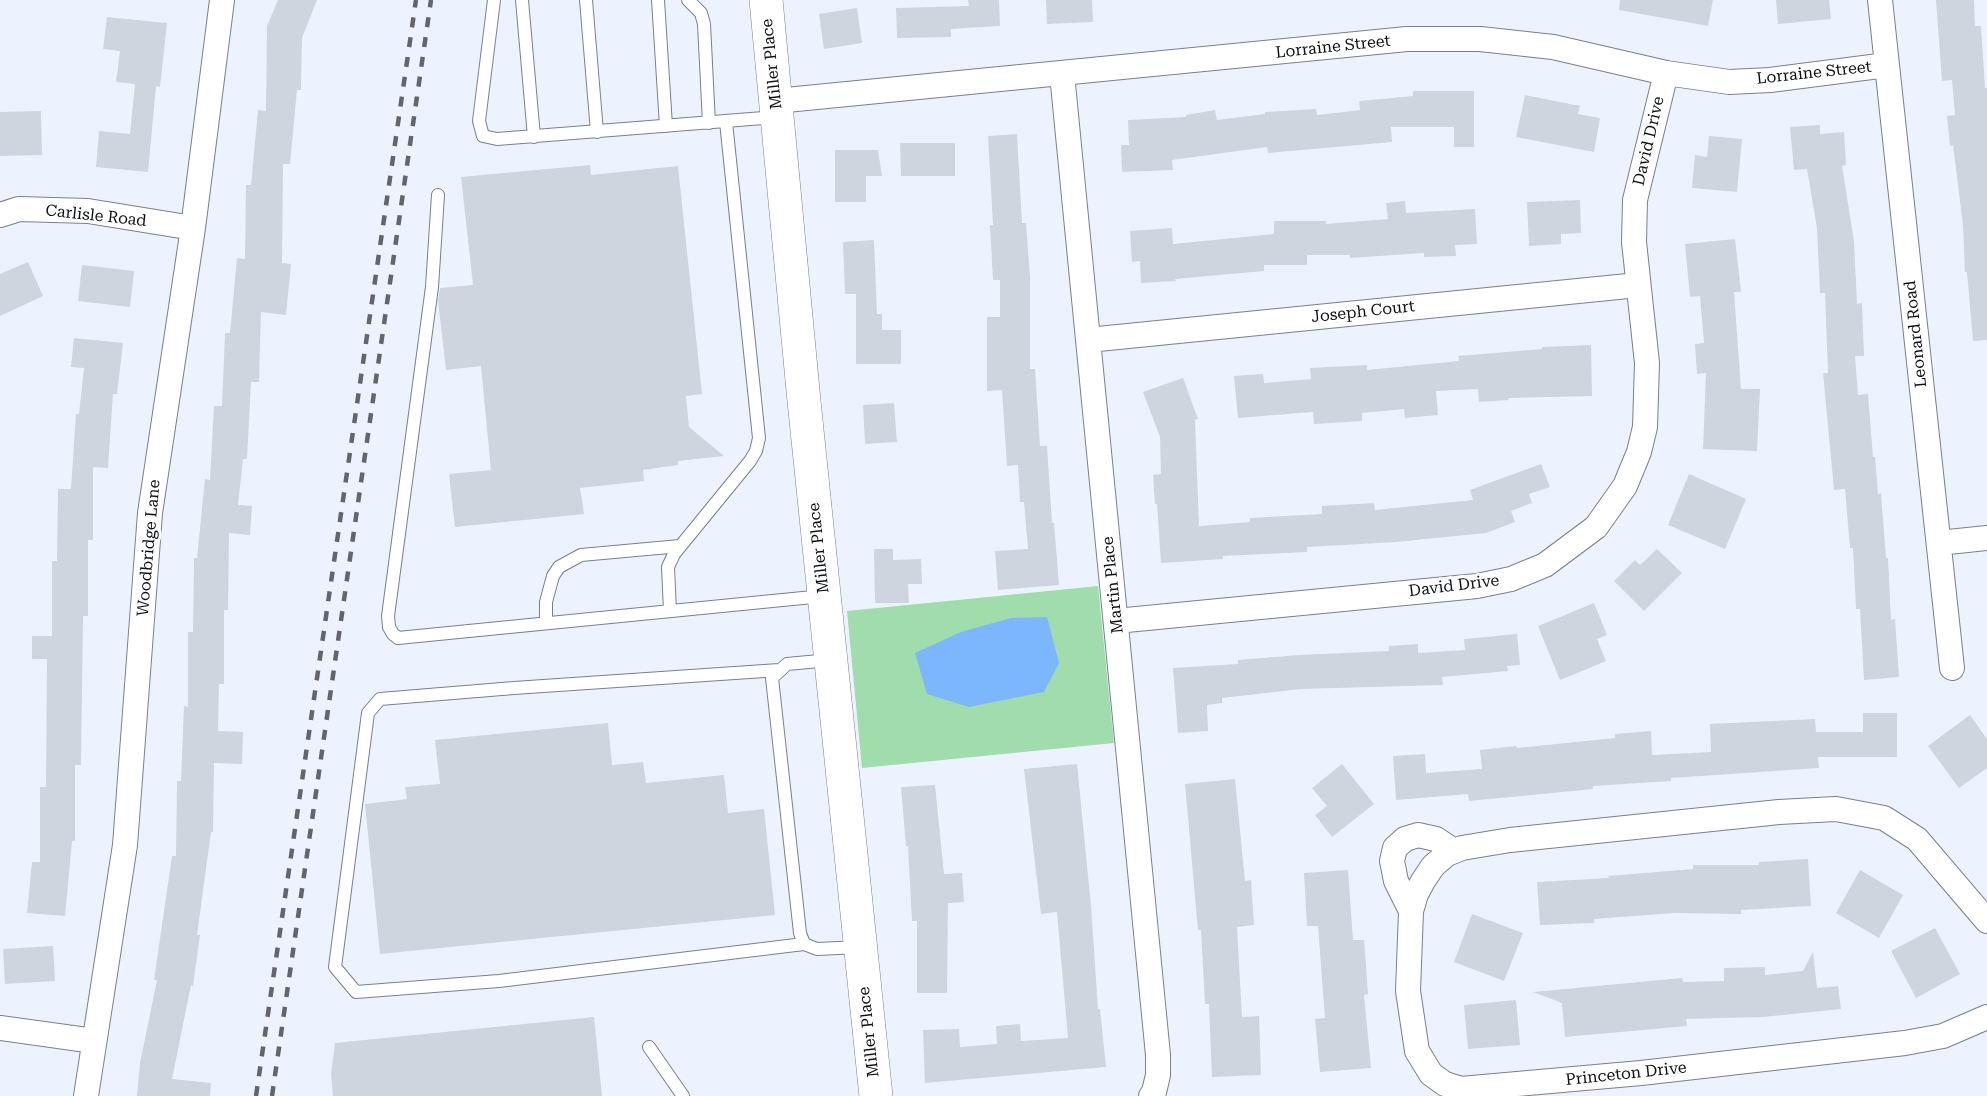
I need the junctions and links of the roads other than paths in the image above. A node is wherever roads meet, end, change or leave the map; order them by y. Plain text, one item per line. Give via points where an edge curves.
1 (222, 0) edge
2 (494, 0) edge
3 (522, 0) edge
4 (586, 0) edge
5 (658, 0) edge
6 (688, 0) edge
7 (766, 0) edge
8 (1880, 0) edge
9 (1887, 65) junction
10 (1666, 73) junction
11 (1062, 74) junction
12 (777, 109) junction
13 (726, 122) junction
14 (709, 123) junction
15 (666, 126) junction
16 (597, 132) junction
17 (534, 137) junction
18 (438, 195) dead end
19 (0, 215) edge
20 (193, 228) junction
21 (1638, 285) junction
22 (1088, 340) junction
23 (1987, 538) edge
24 (1939, 543) junction
25 (680, 546) junction
26 (824, 596) junction
27 (670, 611) junction
28 (1116, 621) junction
29 (546, 623) junction
30 (831, 660) junction
31 (1953, 668) dead end
32 (779, 670) junction
33 (1454, 851) junction
34 (1411, 911) junction
35 (1987, 921) edge
36 (804, 944) junction
37 (860, 947) junction
38 (1987, 1017) edge
39 (0, 1028) edge
40 (94, 1041) junction
41 (649, 1047) dead end
42 (86, 1096) edge
43 (683, 1096) edge
44 (876, 1096) edge
45 (1151, 1096) edge

1 - 20 street, Woodbridge Lane
2 - 17 lane via 479,121 483,135 497,139
3 - 17 lane
4 - 16 lane
5 - 15 lane
6 - 14 lane via 701,13 704,24
7 - 12 street, Miller Place
8 - 9 street, Leonard Road
9 - 10 street, Lorraine Street via 1770,80 1729,81
9 - 24 street, Leonard Road
10 - 11 street, Lorraine Street via 1552,46 1480,39 1407,39
10 - 21 street, David Drive via 1635,200
11 - 12 street, Lorraine Street
11 - 22 street, Martin Place
12 - 13 lane
12 - 26 street, Miller Place
13 - 14 lane
13 - 25 lane via 759,438 750,461
14 - 15 lane
15 - 16 lane
16 - 17 lane
18 - 29 lane via 432,288 389,627 398,638
19 - 20 street, Carlisle Road via 19,209 88,211
20 - 40 street, Woodbridge Lane via 150,513 125,845
21 - 22 street, Joseph Court
21 - 28 street, David Drive via 1647,363 1645,427 1639,452 1625,486 1596,527 1545,565 1511,579 1477,586
22 - 28 street, Martin Place
23 - 24 street
24 - 31 street, Leonard Road
25 - 27 lane via 668,567
25 - 29 lane via 581,555 559,567 546,602
26 - 27 lane
26 - 30 street, Miller Place
27 - 29 lane
28 - 45 street, Martin Place via 1158,1055 1158,1075
30 - 32 lane via 787,664
30 - 37 street, Miller Place
32 - 36 lane via 772,678
32 - 36 lane via 380,699 368,713 336,967 356,992 499,981
33 - 34 street, Princeton Drive via 1434,866 1416,894
33 - 34 street, Princeton Drive via 1436,839 1418,836 1405,839 1395,848 1392,861 1396,881
33 - 35 street, Princeton Drive via 1510,840 1836,809 1884,818 1917,839
34 - 38 street, Princeton Drive via 1408,991 1417,1051 1431,1074 1461,1089 1905,1043 1943,1036
36 - 37 lane via 817,949
37 - 44 street, Miller Place
39 - 40 street
40 - 42 street, Woodbridge Lane
41 - 43 lane

